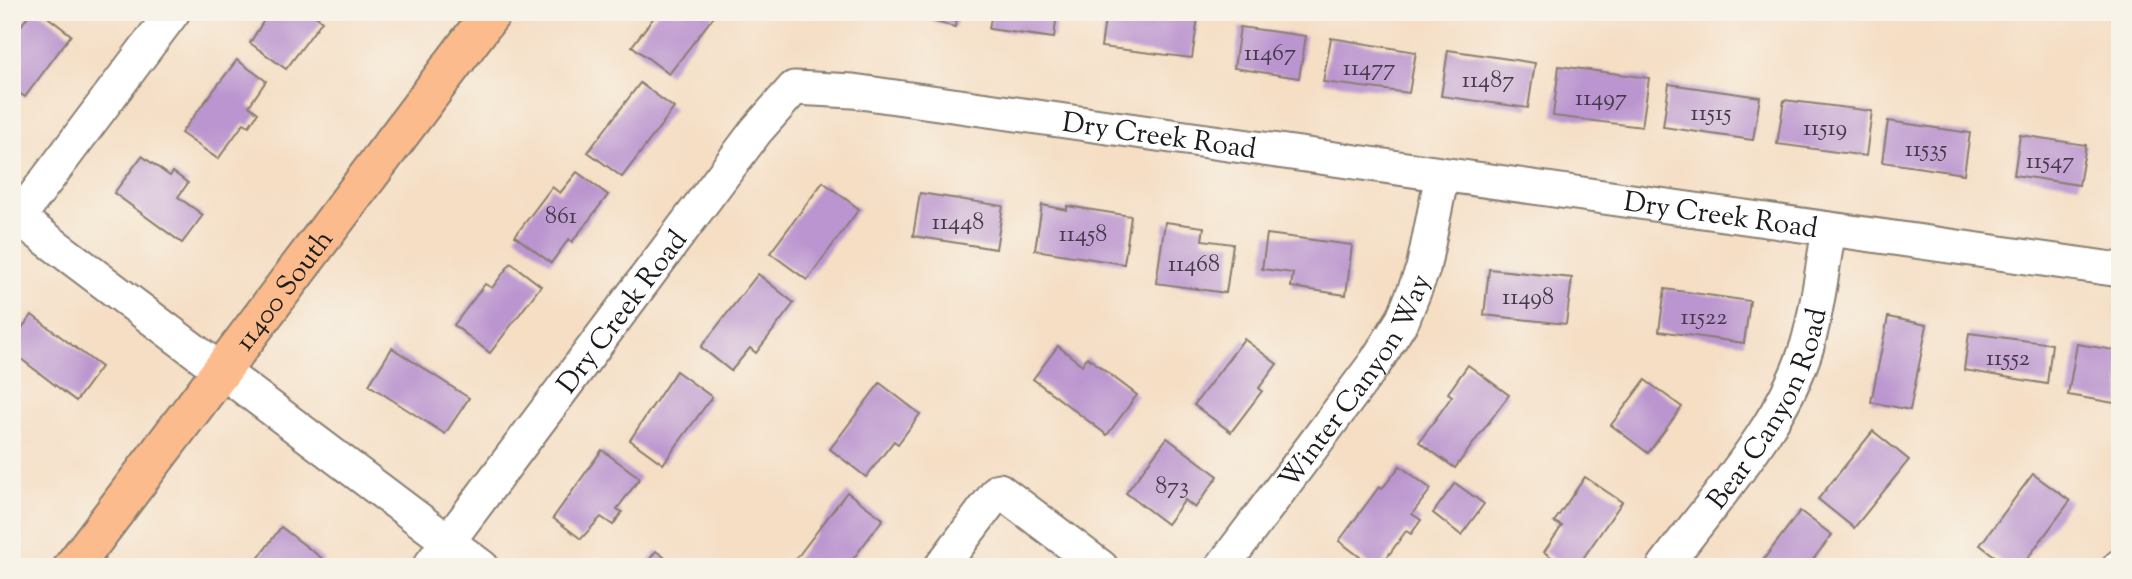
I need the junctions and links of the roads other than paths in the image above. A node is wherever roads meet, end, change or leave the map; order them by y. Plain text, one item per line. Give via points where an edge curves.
1 (173, 12) edge
2 (492, 12) edge
3 (1442, 175) junction
4 (14, 219) edge
5 (1829, 230) junction
6 (2120, 271) edge
7 (221, 371) junction
8 (438, 554) edge
9 (73, 567) edge
10 (482, 567) edge
11 (941, 567) edge
12 (1101, 567) edge
13 (1222, 567) edge
14 (1664, 567) edge

1 - 4 street
2 - 7 main road, 11400 South
3 - 5 street, Dry Creek Road
3 - 8 street, Dry Creek Road via 853,91 794,88 756,131
3 - 13 street, Winter Canyon Way via 1423,270 1403,319
4 - 7 street
5 - 6 street, Dry Creek Road
5 - 14 street, Bear Canyon Road via 1807,347 1781,402
7 - 8 street
7 - 9 main road, 11400 South
8 - 10 street
11 - 12 street via 999,490

